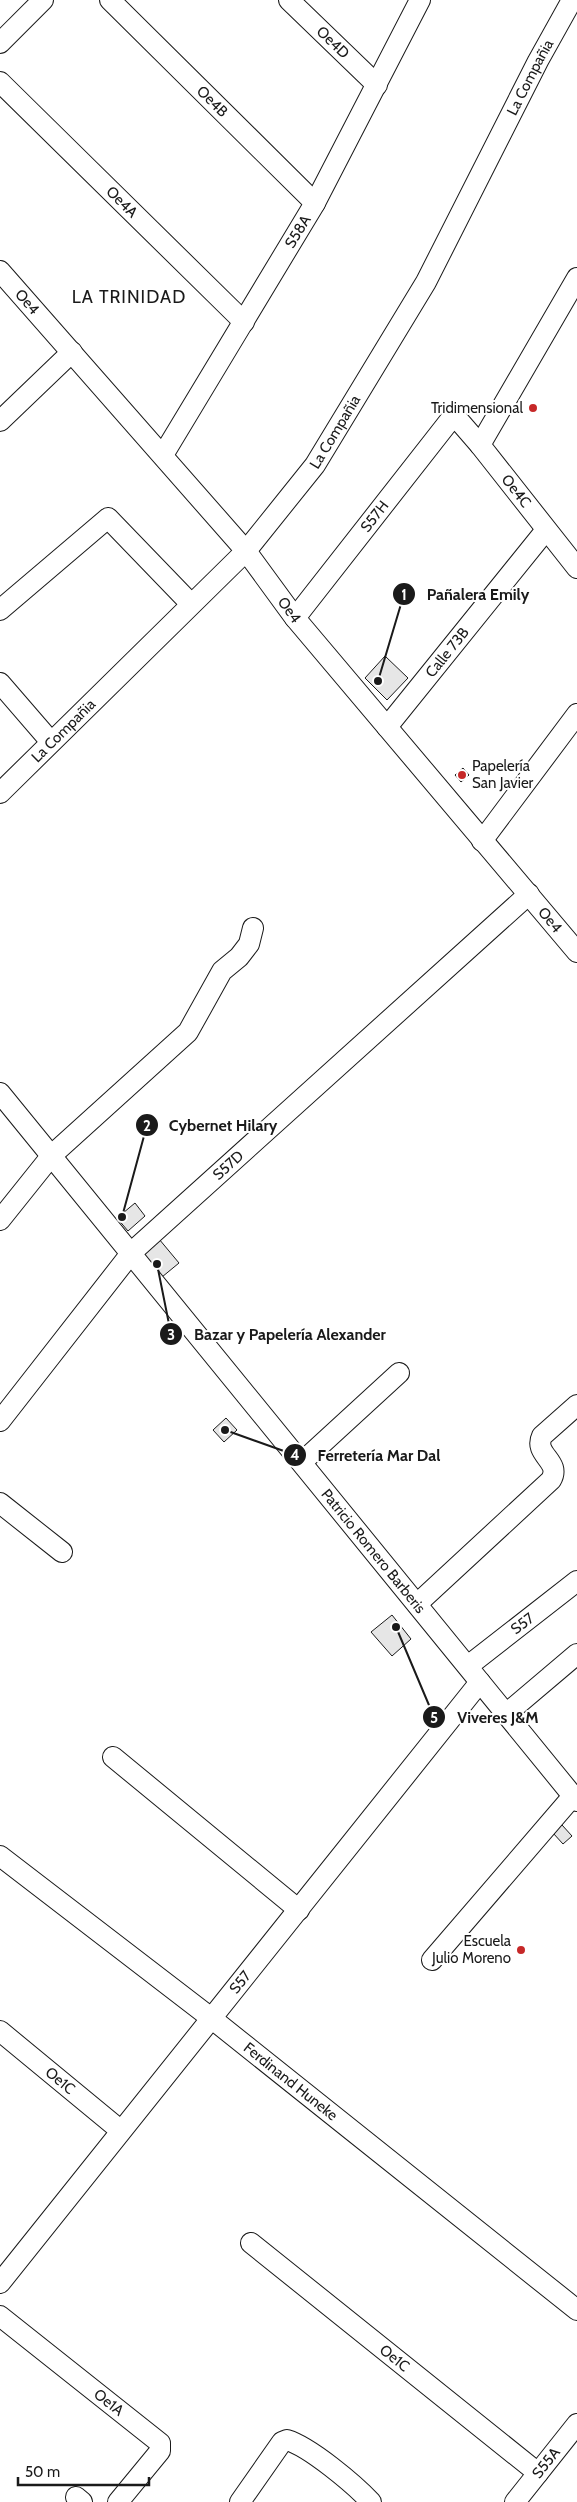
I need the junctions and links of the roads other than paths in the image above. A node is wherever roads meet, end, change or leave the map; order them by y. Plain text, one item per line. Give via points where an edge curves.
1 (43, 0) edge
2 (110, 0) edge
3 (288, 0) edge
4 (420, 0) edge
5 (572, 0) edge
6 (0, 42) edge
7 (0, 82) edge
8 (377, 85) junction
9 (315, 203) junction
10 (0, 271) edge
11 (577, 278) edge
12 (244, 322) junction
13 (72, 352) junction
14 (454, 415) joint
15 (0, 421) edge
16 (480, 445) junction
17 (163, 456) junction
18 (546, 530) junction
19 (246, 551) junction
20 (576, 565) edge
21 (191, 604) junction
22 (0, 610) edge
23 (295, 618) junction
24 (0, 683) edge
25 (577, 714) edge
26 (387, 727) junction
27 (51, 742) junction
28 (0, 793) edge
29 (482, 841) junction
30 (529, 894) junction
31 (253, 928) dead end
32 (576, 949) edge
33 (0, 1093) edge
34 (52, 1156) junction
35 (0, 1220) edge
36 (132, 1252) junction
37 (399, 1373) dead end
38 (577, 1406) edge
39 (0, 1421) edge
40 (302, 1462) junction
41 (0, 1503) edge
42 (62, 1552) dead end
43 (577, 1581) edge
44 (416, 1604) junction
45 (577, 1654) edge
46 (468, 1666) junction
47 (480, 1682) junction
48 (506, 1714) junction
49 (113, 1757) dead end
50 (575, 1798) edge
51 (0, 1856) edge
52 (299, 1910) junction
53 (432, 1960) dead end
54 (211, 2018) junction
55 (0, 2031) edge
56 (120, 2130) junction
57 (251, 2243) dead end
58 (2, 2277) edge
59 (577, 2310) edge
60 (0, 2316) edge
61 (577, 2424) edge
62 (538, 2473) junction
63 (118, 2502) edge
64 (240, 2502) edge
65 (371, 2502) edge
66 (515, 2502) edge

1 - 6 street
2 - 9 street, Oe4B
3 - 8 street, Oe4D
4 - 8 street, S58A
5 - 19 street, La Compañia via 426,282 315,465
7 - 12 street, Oe4A
8 - 9 street, S58A
9 - 12 street, S58A
10 - 13 street, Oe4
11 - 16 street
12 - 17 street, S58A
13 - 15 street
13 - 17 street, Oe4
14 - 16 street, Oe4C
14 - 23 street, S57H
16 - 18 street, Oe4C
17 - 19 street, Oe4
18 - 20 street, Oe4C
18 - 26 street, Calle 73B
19 - 21 street, La Compañia
19 - 23 street, Oe4
21 - 22 street via 108,518
21 - 27 street, La Compañia
23 - 26 street, Oe4
24 - 27 street
25 - 29 street
26 - 29 street, Oe4
27 - 28 street, La Compañia
29 - 30 street, Oe4
30 - 32 street, Oe4
30 - 36 street, S57D
31 - 34 street via 249,944 222,971 188,1032
33 - 34 street, Patricio Romero Barberis
34 - 35 street
34 - 36 street, Patricio Romero Barberis
36 - 39 street, S57D
36 - 40 street, Patricio Romero Barberis
37 - 40 street
38 - 44 street via 538,1443 554,1466 551,1480
40 - 44 street, Patricio Romero Barberis
41 - 42 street
43 - 46 street, S57
44 - 46 street, Patricio Romero Barberis
45 - 48 street
46 - 47 street, Patricio Romero Barberis
47 - 48 street, Patricio Romero Barberis
47 - 52 street, S57
48 - 50 street, Patricio Romero Barberis
49 - 52 street
50 - 53 street
51 - 54 street, Ferdinand Huneke
52 - 54 street, S57
54 - 56 street, S57
54 - 59 street, Ferdinand Huneke
55 - 56 street, Oe1C
56 - 58 street, S57
57 - 62 street, Oe1C
60 - 63 street, Oe1A via 160,2443 160,2450
61 - 62 street, S55A
62 - 66 street, S55A
64 - 65 street via 282,2442 287,2440 321,2461

